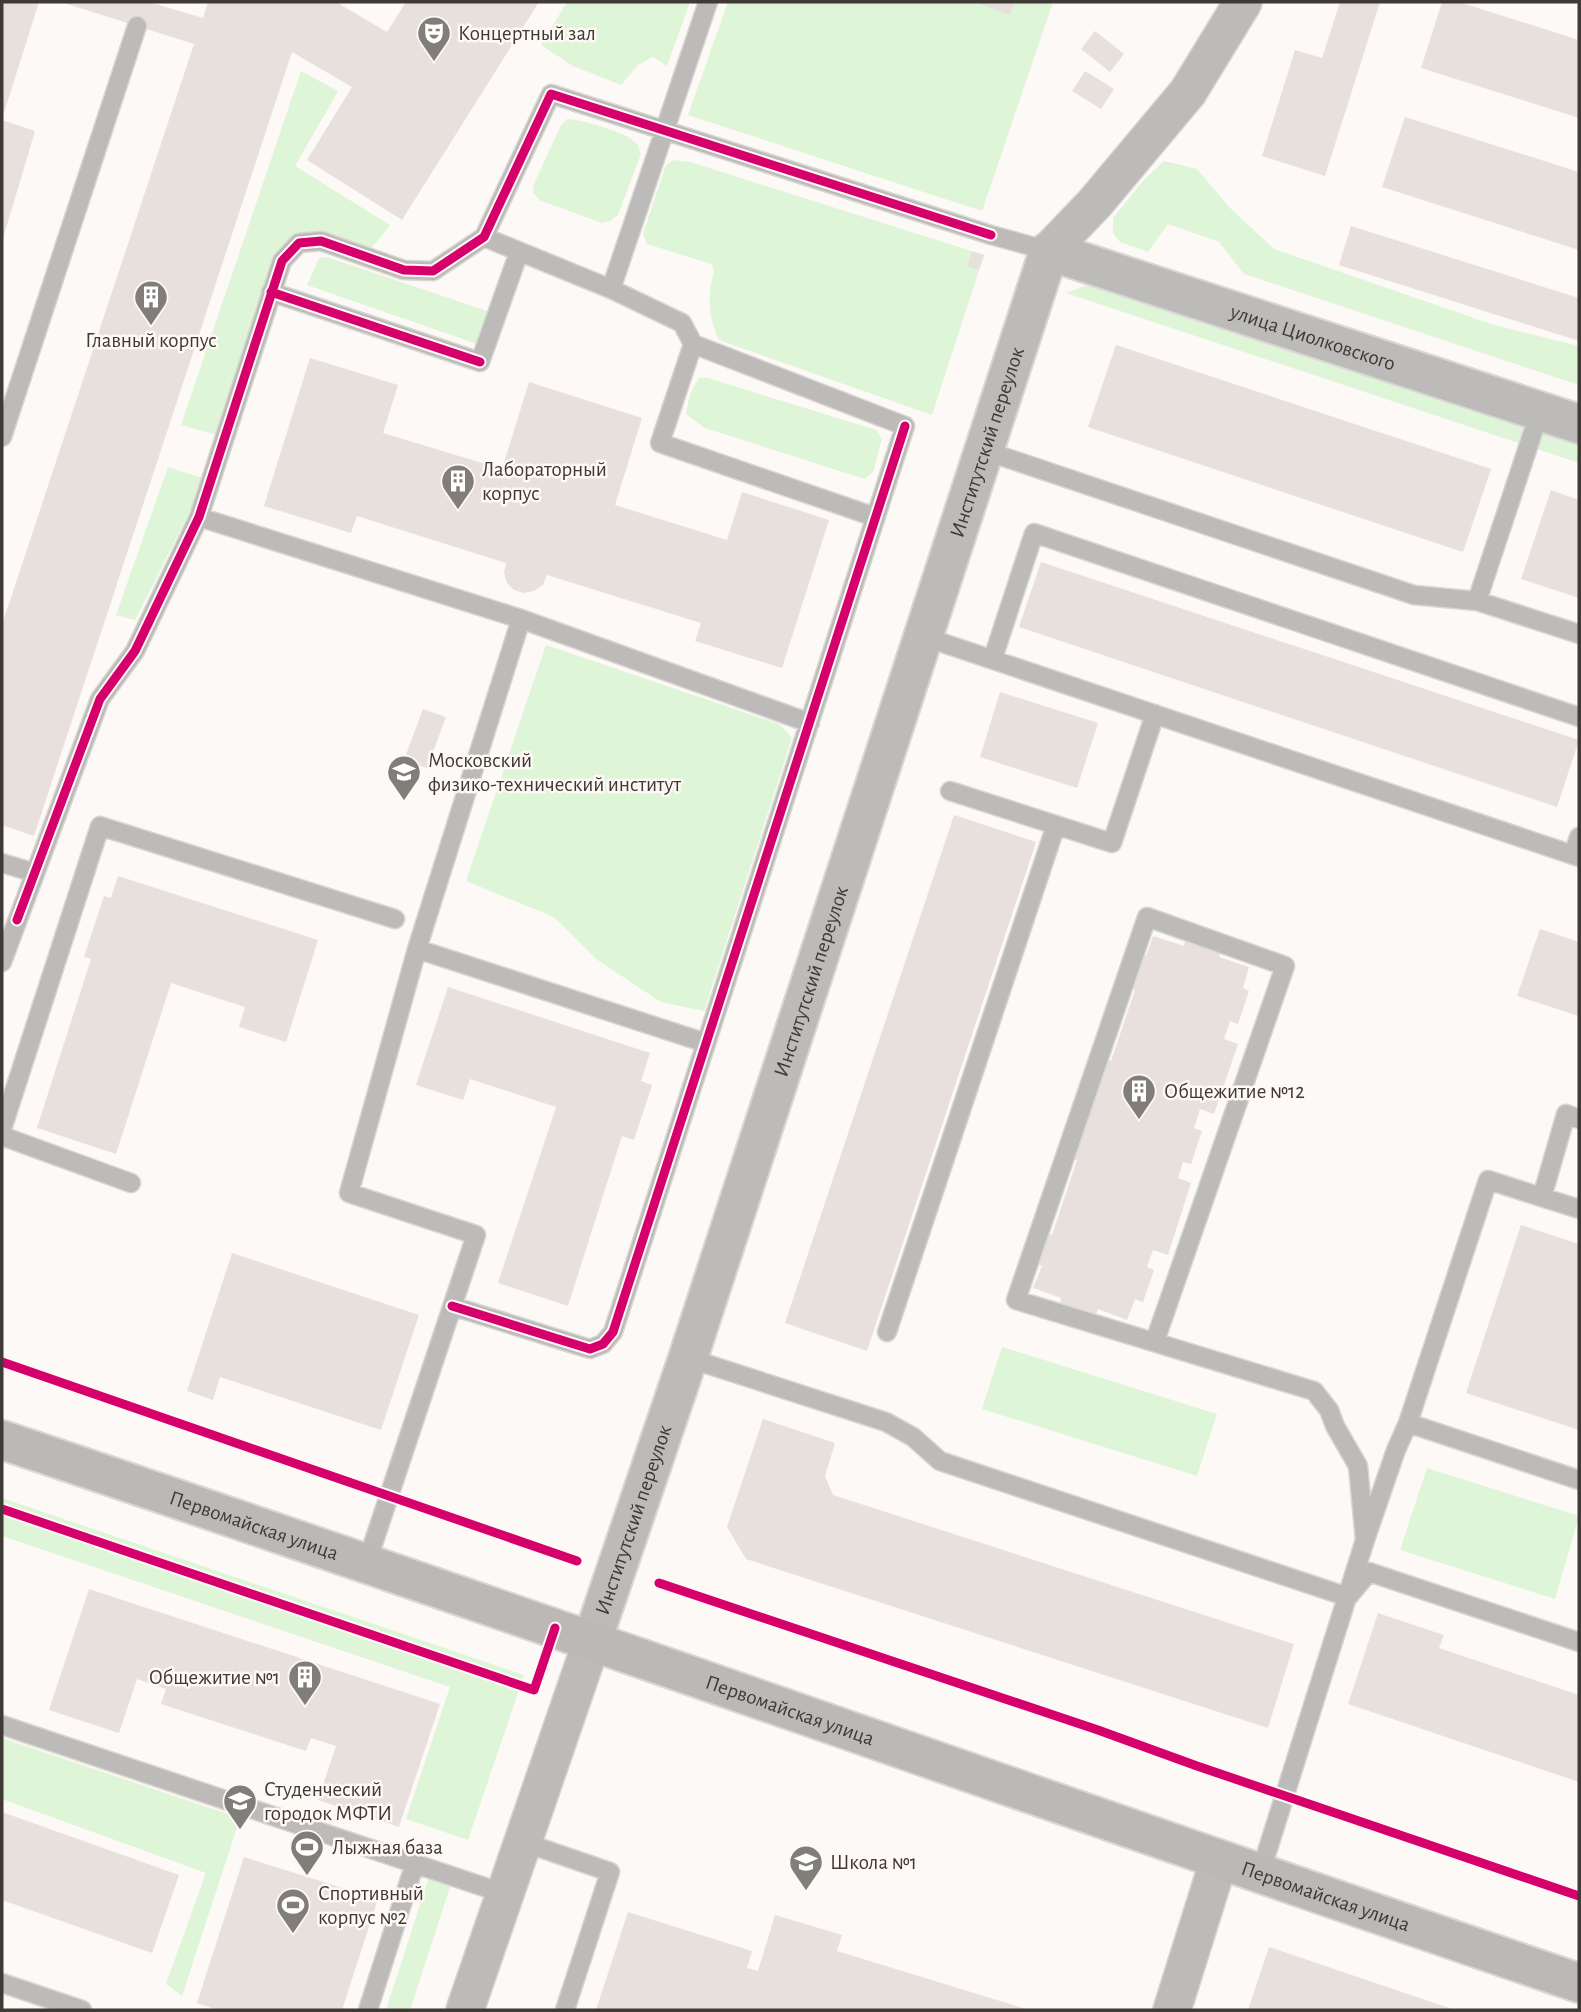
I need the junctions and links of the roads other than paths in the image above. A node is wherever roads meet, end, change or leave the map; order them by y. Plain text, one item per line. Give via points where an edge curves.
1 (708, 2) edge
2 (1243, 2) edge
3 (137, 26) dead end
4 (664, 131) junction
5 (484, 237) junction
6 (1049, 251) junction
7 (519, 252) junction
8 (611, 289) junction
9 (271, 292) junction
10 (693, 344) junction
11 (1540, 411) junction
12 (1579, 424) edge
13 (2, 437) edge
14 (983, 450) junction
15 (199, 517) junction
16 (875, 517) junction
17 (1477, 601) junction
18 (521, 619) junction
19 (1579, 634) edge
20 (922, 636) junction
21 (993, 658) junction
22 (1155, 715) junction
23 (1579, 717) edge
24 (810, 723) junction
25 (950, 791) dead end
26 (1056, 825) junction
27 (1579, 837) edge
28 (1576, 856) edge
29 (2, 863) edge
30 (35, 873) junction
31 (395, 919) dead end
32 (417, 949) junction
33 (2, 962) edge
34 (706, 1043) junction
35 (1579, 1119) edge
36 (2, 1129) edge
37 (2, 1136) edge
38 (131, 1183) dead end
39 (1542, 1197) junction
40 (1579, 1209) edge
41 (453, 1306) junction
42 (887, 1332) dead end
43 (1156, 1341) junction
44 (688, 1358) junction
45 (1408, 1423) junction
46 (2, 1440) edge
47 (1579, 1480) edge
48 (1365, 1539) junction
49 (367, 1562) junction
50 (1349, 1597) junction
51 (1578, 1638) edge
52 (592, 1641) junction
53 (2, 1725) edge
54 (523, 1842) junction
55 (1219, 1860) junction
56 (415, 1863) junction
57 (1260, 1874) junction
58 (505, 1894) junction
59 (2, 1983) edge
60 (1579, 1983) edge
61 (82, 2010) edge
62 (368, 2010) edge
63 (465, 2010) edge
64 (565, 2010) edge
65 (1172, 2010) edge

1 - 4 lane
2 - 6 street, Институтский переулок via 1188,92
3 - 13 lane
4 - 5 lane via 551,94
4 - 6 lane
4 - 8 lane
5 - 7 lane
5 - 9 lane via 433,271 404,270 321,241 299,243 282,261
6 - 11 street, улица Циолковского
6 - 14 street, Институтский переулок
7 - 8 lane
7 - 9 lane via 481,362
8 - 10 lane via 682,323
9 - 15 lane
10 - 16 lane via 905,426
10 - 16 lane via 660,443
11 - 12 street, улица Циолковского
11 - 17 lane
14 - 17 lane via 1414,595
14 - 20 street, Институтский переулок
15 - 18 lane
15 - 30 lane via 135,651 100,699
16 - 24 lane
17 - 19 lane
18 - 24 lane
18 - 32 lane
20 - 21 lane
20 - 44 street, Институтский переулок
21 - 22 lane
21 - 23 lane via 1034,533
22 - 26 lane via 1112,843
22 - 28 lane
24 - 34 lane
25 - 26 lane
26 - 42 lane
27 - 28 lane
29 - 30 lane
30 - 33 lane
31 - 36 lane via 100,826
32 - 34 lane
32 - 41 lane via 349,1193 476,1234
34 - 41 lane via 614,1332 603,1344 590,1349
35 - 39 lane via 1566,1114
37 - 38 lane
39 - 40 lane
39 - 45 lane via 1488,1180
41 - 49 lane
43 - 43 lane via 1016,1300 1147,917 1285,966
43 - 48 lane via 1314,1391 1358,1466
44 - 50 lane via 886,1422 914,1437 940,1461
44 - 52 street, Институтский переулок
45 - 47 lane
45 - 48 lane
46 - 49 main road, Первомайская улица
48 - 50 lane
49 - 52 main road, Первомайская улица
50 - 51 lane via 1369,1572
50 - 57 lane
52 - 54 street, Институтский переулок
52 - 55 main road, Первомайская улица
53 - 56 lane
54 - 58 street, Институтский переулок
54 - 64 lane via 610,1872
55 - 57 main road, Первомайская улица
55 - 65 street
56 - 58 lane
56 - 62 lane
57 - 60 main road, Первомайская улица
58 - 63 street, Институтский переулок
59 - 61 lane

